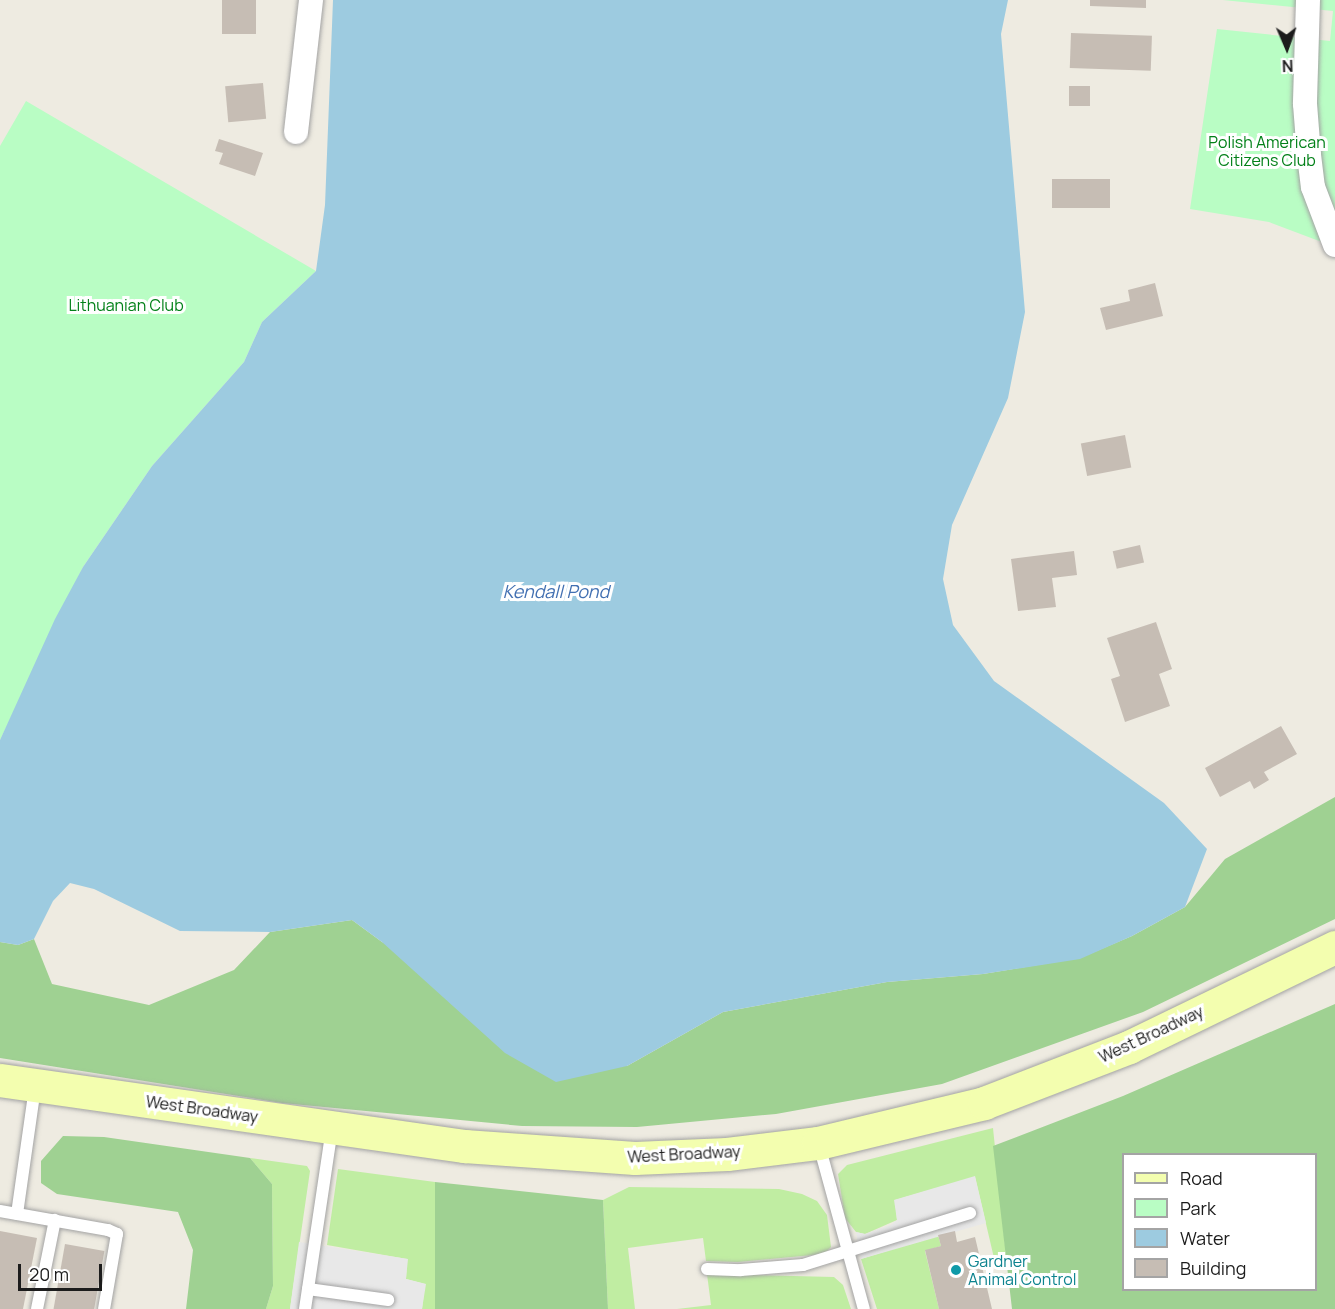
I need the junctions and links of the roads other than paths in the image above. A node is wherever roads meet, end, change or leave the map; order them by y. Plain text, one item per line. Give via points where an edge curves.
1 (311, 0) edge
2 (1308, 0) edge
3 (296, 132) dead end
4 (1335, 245) edge
5 (1335, 946) edge
6 (0, 1080) edge
7 (35, 1085) junction
8 (332, 1128) junction
9 (819, 1143) junction
10 (0, 1211) edge
11 (970, 1213) dead end
12 (17, 1214) junction
13 (56, 1220) junction
14 (848, 1250) junction
15 (707, 1269) dead end
16 (308, 1289) junction
17 (388, 1300) dead end
18 (38, 1309) edge
19 (104, 1309) edge
20 (304, 1309) edge
21 (864, 1309) edge

1 - 3 street
2 - 4 street via 1305,104 1309,155 1316,197
5 - 9 main road, West Broadway via 1129,1047 996,1099
6 - 7 main road, West Broadway
7 - 8 main road, West Broadway
7 - 12 lane
8 - 9 main road, West Broadway via 464,1146 635,1158 727,1154
8 - 16 lane
9 - 14 lane
10 - 12 lane
11 - 14 lane
12 - 13 lane
13 - 18 lane
13 - 19 lane via 117,1234
14 - 15 lane via 781,1268
14 - 21 lane
16 - 17 lane
16 - 20 lane

